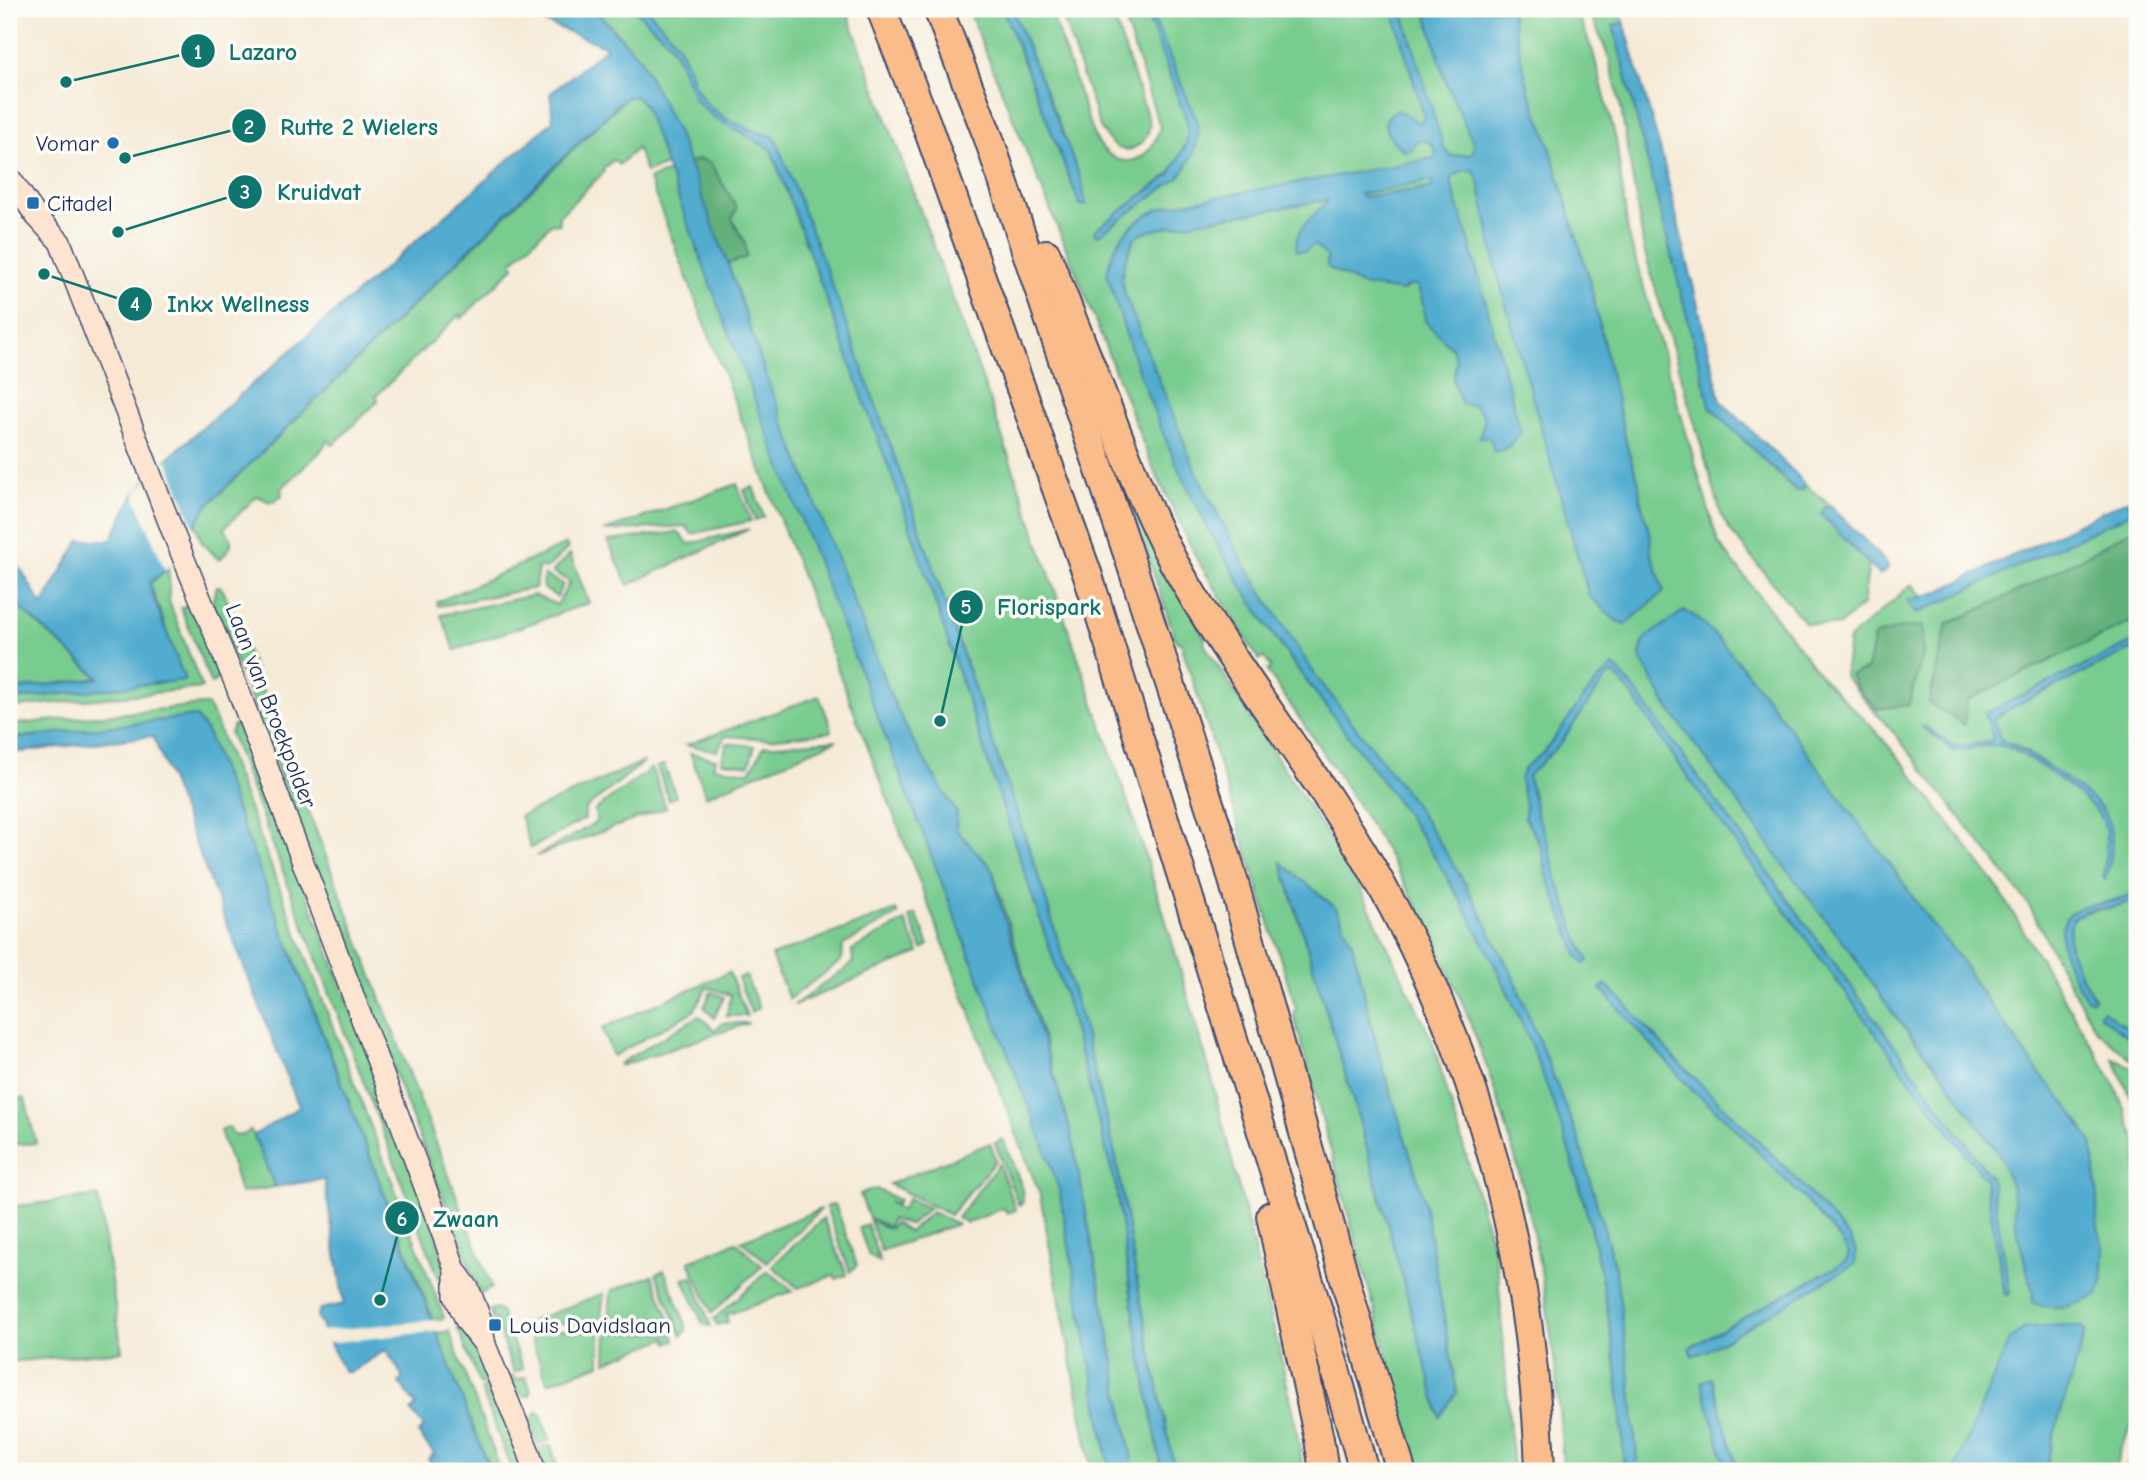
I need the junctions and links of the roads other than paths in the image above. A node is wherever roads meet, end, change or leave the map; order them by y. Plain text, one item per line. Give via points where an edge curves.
1 (881, 9) edge
2 (938, 9) edge
3 (989, 139) junction
4 (9, 177) edge
5 (1254, 1109) junction
6 (535, 1471) edge
7 (1324, 1471) edge
8 (1364, 1471) edge
9 (1401, 1471) edge
10 (1540, 1471) edge

1 - 5 highway via 1088,576
2 - 3 highway
3 - 9 highway via 1228,862
3 - 10 highway via 1044,248 1136,483 1174,562 1375,874 1454,1037 1506,1204 1533,1355
4 - 6 main road, Laan van Broekpolder via 60,242 237,687 455,1270 474,1300 485,1345
5 - 7 highway via 1267,1200
5 - 8 highway

